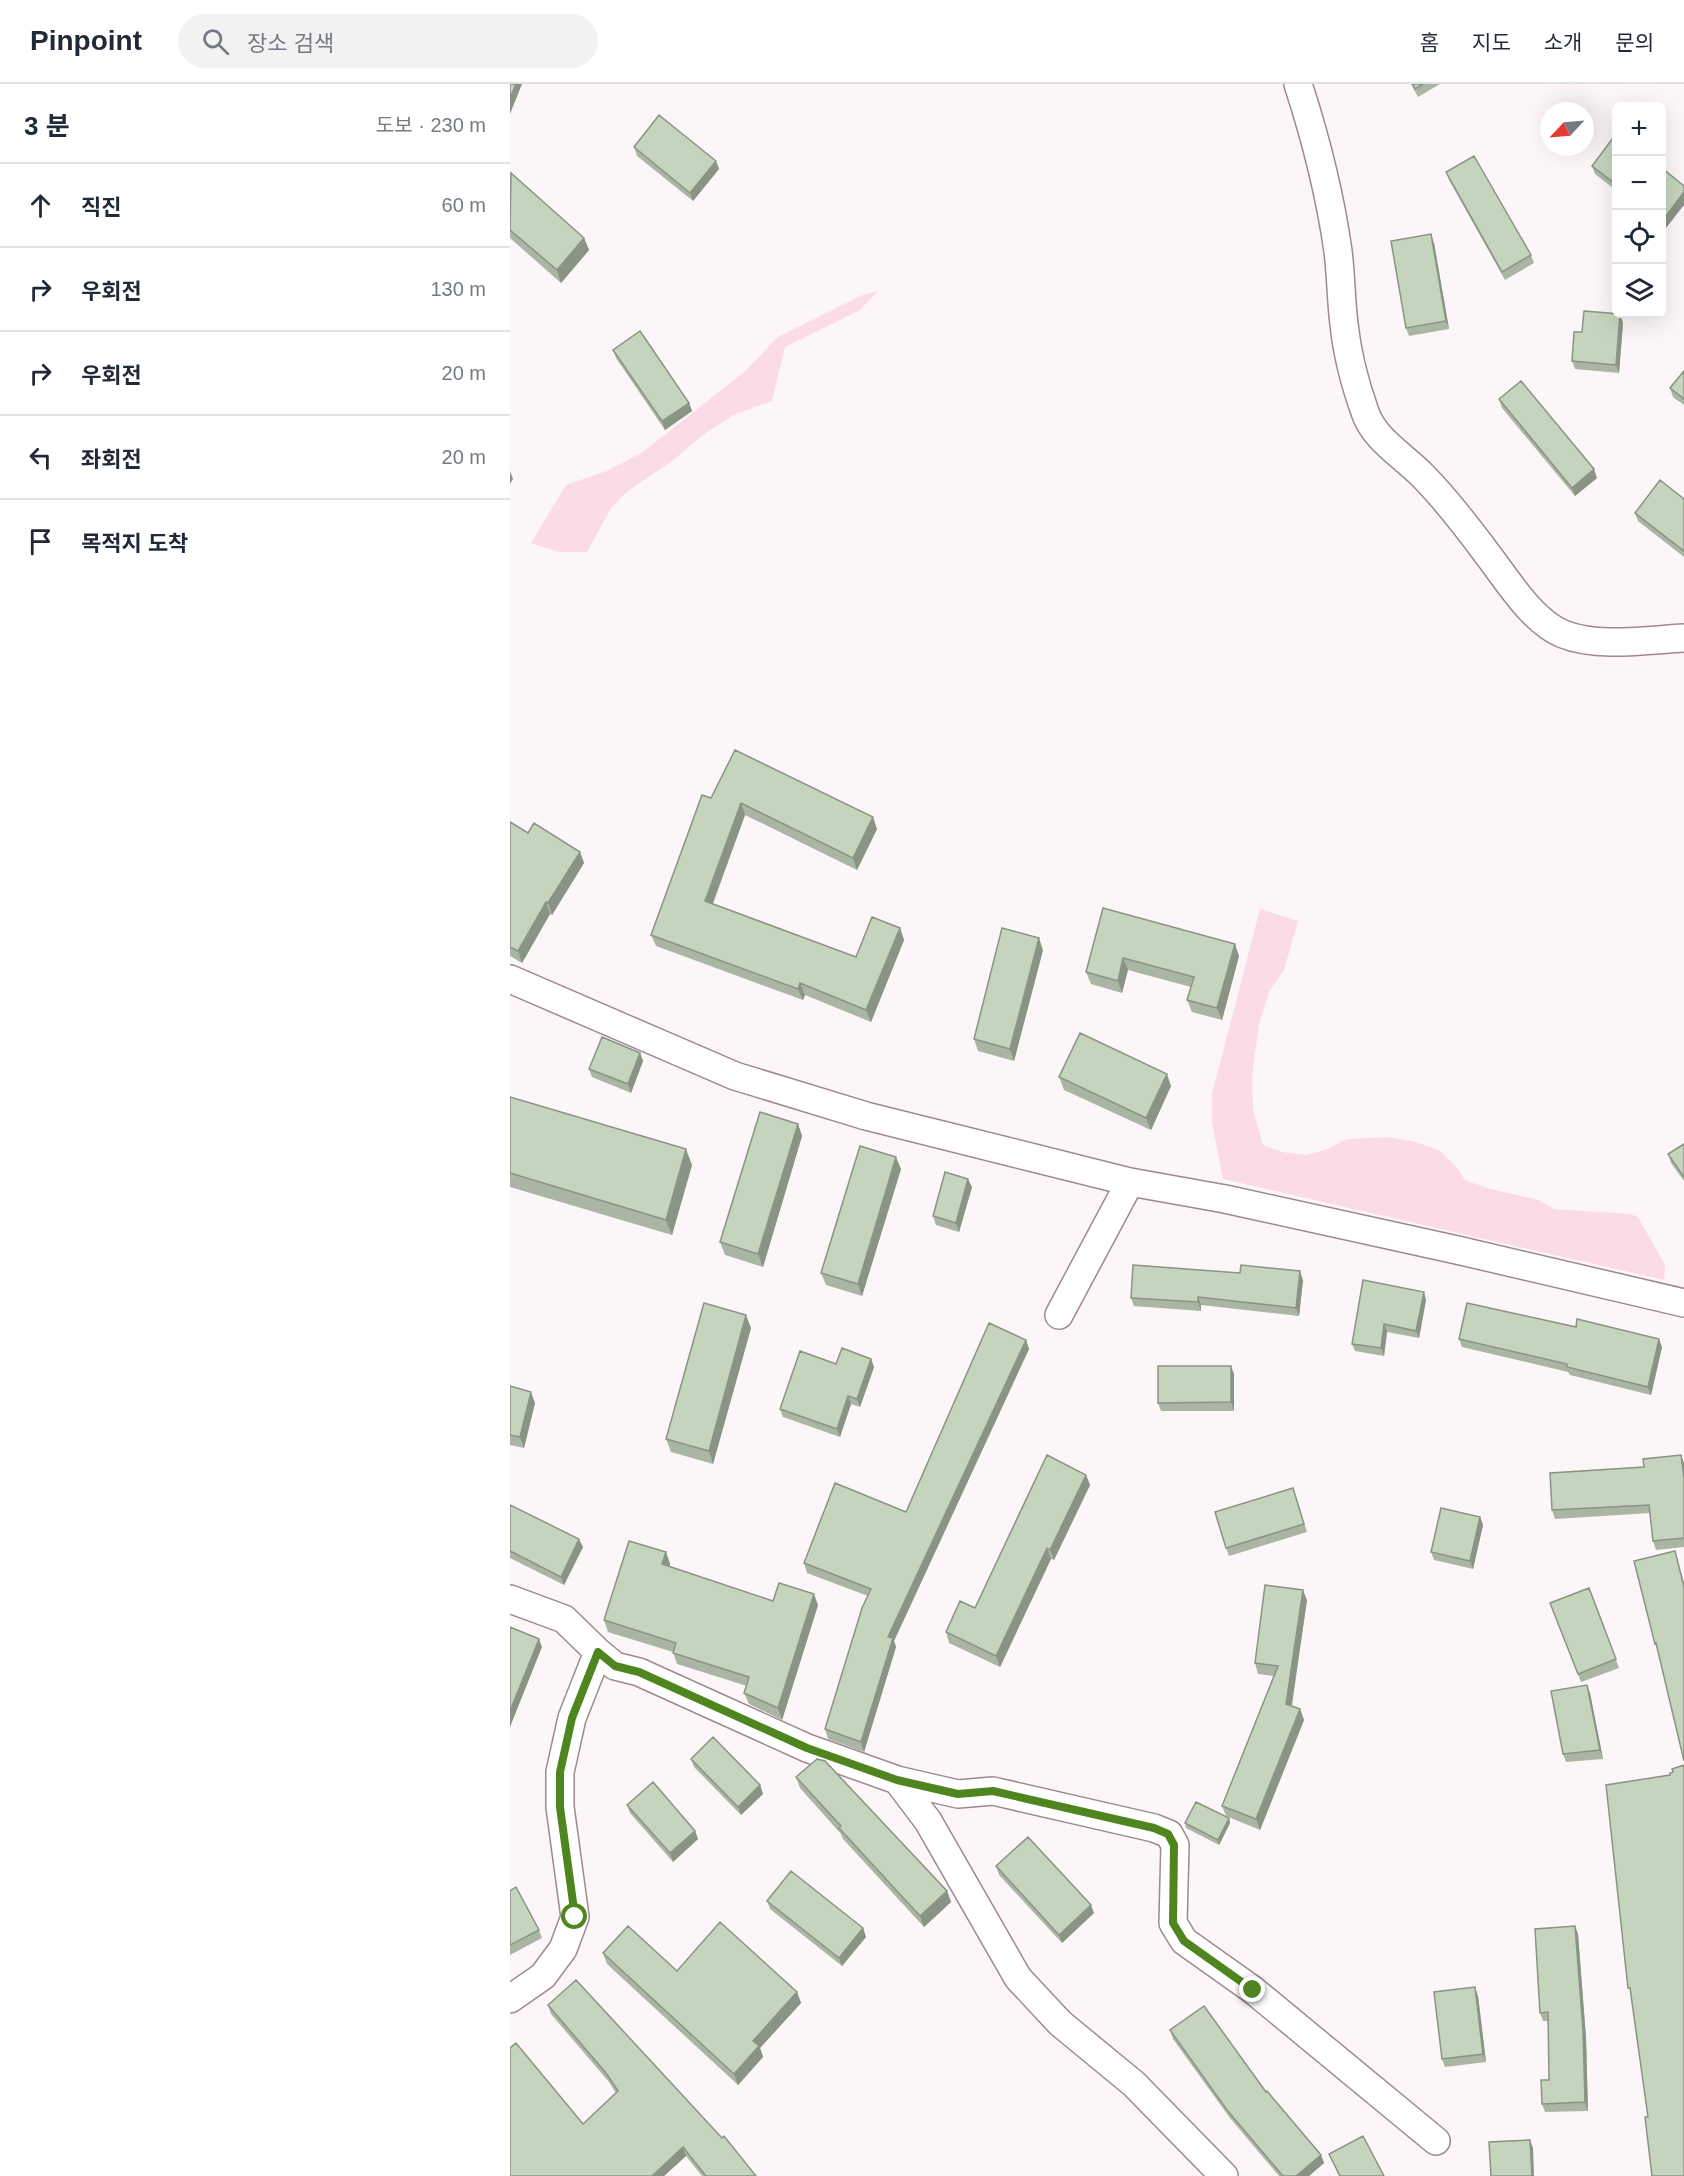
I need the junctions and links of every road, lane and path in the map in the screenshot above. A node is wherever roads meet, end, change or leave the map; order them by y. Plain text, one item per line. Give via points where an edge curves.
1 (1298, 84) edge
2 (1684, 638) edge
3 (510, 978) edge
4 (1130, 1182) junction
5 (1684, 1303) edge
6 (1059, 1315) dead end
7 (510, 1599) edge
8 (598, 1652) junction
9 (897, 1780) junction
10 (510, 1999) edge
11 (1436, 2141) dead end
12 (1224, 2176) edge

1 - 2 street via 1313,129 1330,206 1354,376 1374,431 1423,476 1523,601 1561,633 1580,639 1625,642
3 - 4 street via 735,1076 866,1116
4 - 5 street via 1225,1199
4 - 6 street
7 - 8 street via 564,1619
8 - 9 street via 615,1666 639,1672 807,1748
8 - 10 street via 572,1718 560,1772 560,1807 575,1917 563,1949 543,1976
9 - 11 street via 958,1794 993,1791 1168,1834 1174,1845 1173,1923 1184,1941 1253,1990
9 - 12 street via 928,1821 1018,1978 1060,2023 1134,2084

